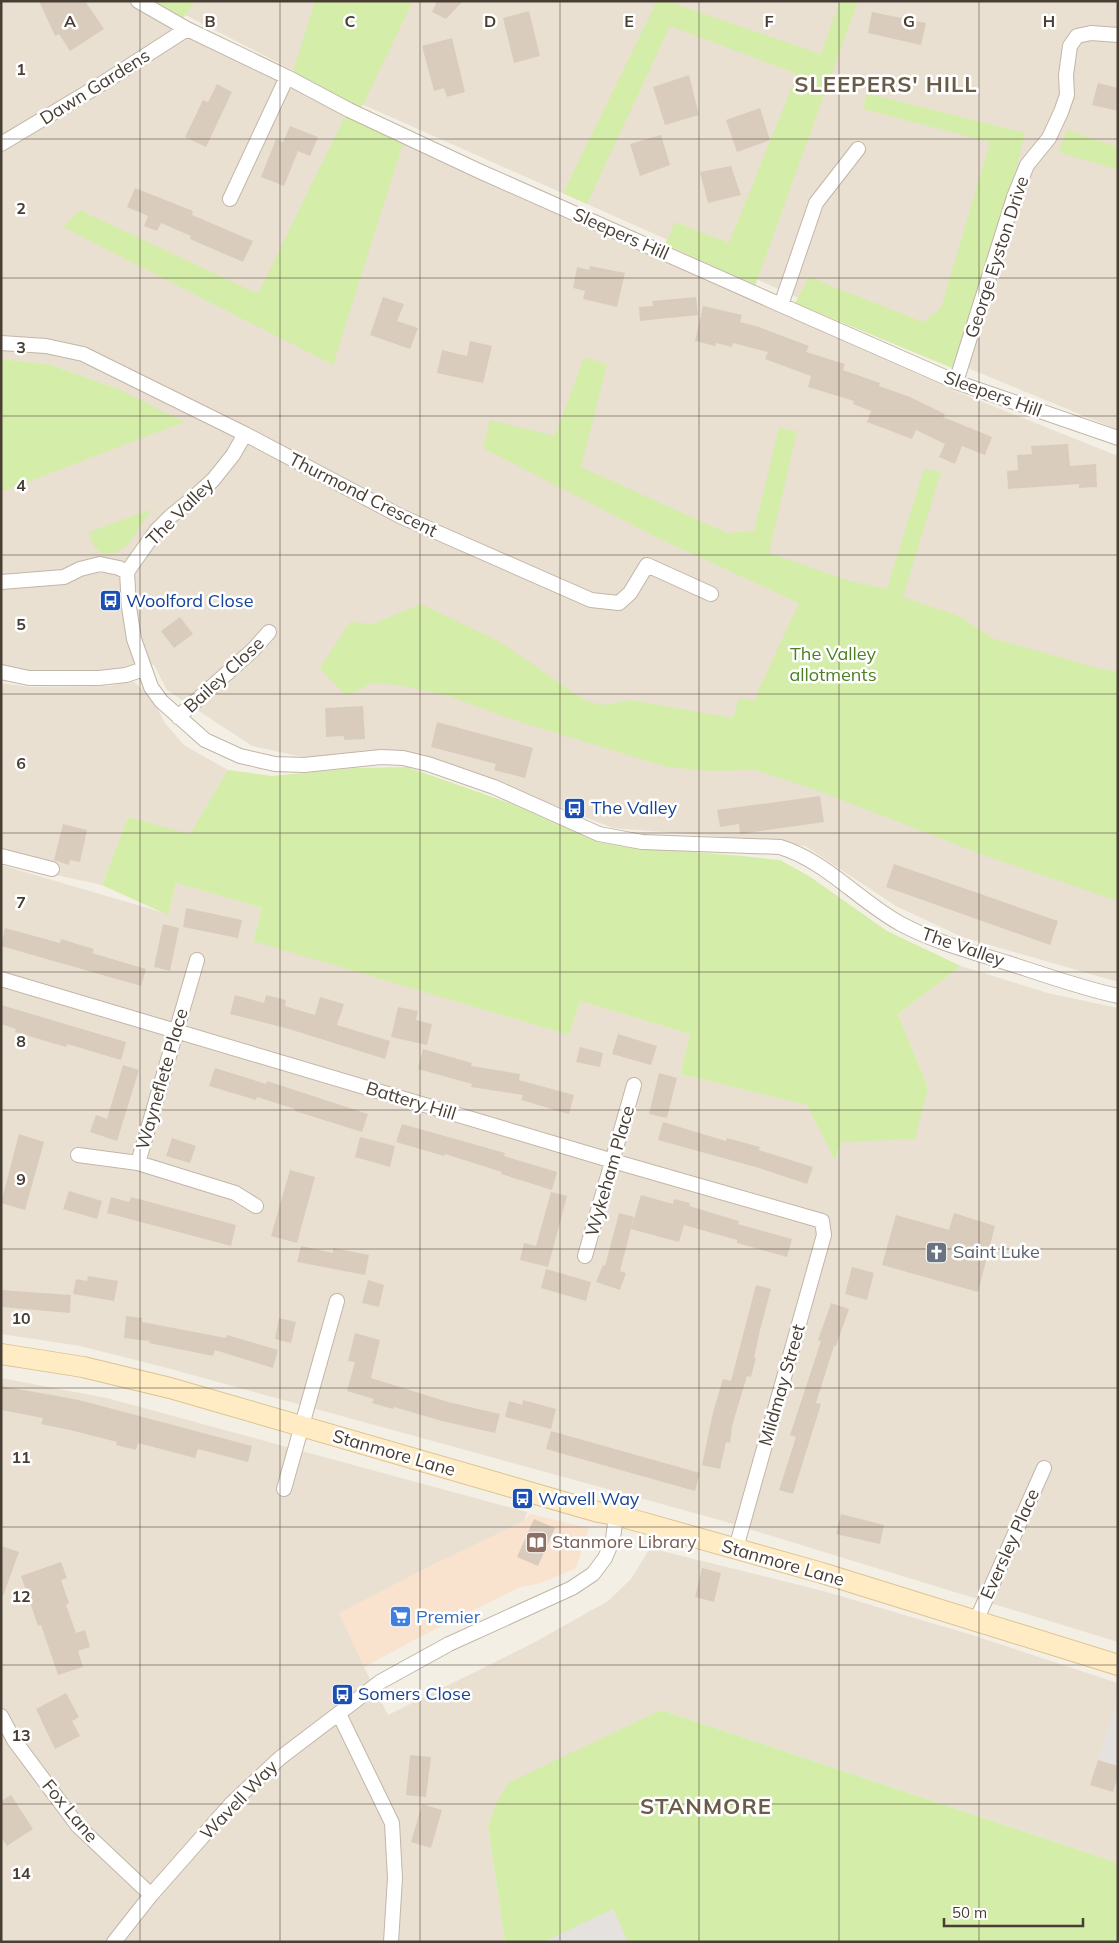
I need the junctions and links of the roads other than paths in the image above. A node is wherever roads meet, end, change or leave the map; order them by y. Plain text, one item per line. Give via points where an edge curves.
1 (138, 1) edge
2 (187, 29) junction
3 (1118, 35) edge
4 (287, 77) junction
5 (1, 144) edge
6 (858, 149) dead end
7 (230, 199) dead end
8 (781, 305) junction
9 (1, 344) edge
10 (956, 382) junction
11 (245, 434) junction
12 (1118, 438) edge
13 (127, 572) junction
14 (1, 582) edge
15 (711, 594) dead end
16 (269, 632) dead end
17 (144, 669) junction
18 (1, 672) edge
19 (178, 717) junction
20 (1, 856) edge
21 (52, 869) dead end
22 (197, 960) dead end
23 (1, 979) edge
24 (1118, 996) edge
25 (175, 1031) junction
26 (634, 1085) dead end
27 (78, 1155) dead end
28 (613, 1161) junction
29 (138, 1163) junction
30 (256, 1206) dead end
31 (822, 1221) joint
32 (585, 1256) dead end
33 (337, 1301) dead end
34 (1, 1354) edge
35 (303, 1426) junction
36 (1044, 1468) dead end
37 (284, 1489) dead end
38 (616, 1515) junction
39 (736, 1548) junction
40 (976, 1621) junction
41 (1118, 1665) edge
42 (340, 1714) junction
43 (1, 1716) edge
44 (151, 1895) junction
45 (114, 1942) edge
46 (391, 1942) edge

1 - 2 street, Sleepers Hill
2 - 4 street, Sleepers Hill
2 - 5 street, Dawn Gardens
3 - 10 street, George Eyston Drive via 1091,33 1077,36 1070,46 1067,95 1049,138 1027,165 1014,197
4 - 7 street
4 - 8 street, Sleepers Hill via 374,122
6 - 8 street via 816,203
8 - 10 street, Sleepers Hill
9 - 11 street, Thurmond Crescent via 46,346 83,354
10 - 12 street, Sleepers Hill
11 - 13 street, The Valley via 233,456 212,480 166,521
11 - 15 street, Thurmond Crescent via 400,516 591,600 619,603 630,593 646,566
13 - 14 street via 100,564 80,568 64,577
13 - 17 street, The Valley via 134,639
16 - 19 street, Bailey Close
17 - 18 street via 99,678 30,678
17 - 19 street, The Valley via 151,687
19 - 24 street, The Valley via 205,740 240,756 275,764 304,765 373,758 403,758 428,764 494,787 599,834 642,842 780,847 814,862 874,908 918,932
20 - 21 street
22 - 25 street, Wayneflete Place
23 - 25 street, Battery Hill
25 - 28 street, Battery Hill
25 - 29 street, Wayneflete Place
26 - 28 street, Wykeham Place
27 - 29 street
28 - 31 street, Battery Hill
28 - 32 street, Wykeham Place
29 - 30 street, Wayneflete Place via 236,1193
31 - 39 street, Mildmay Street via 824,1235
33 - 35 street
34 - 35 street, Stanmore Lane via 170,1388
35 - 37 street
35 - 38 street, Stanmore Lane
36 - 40 street, Eversley Place
38 - 39 street, Stanmore Lane
38 - 42 street, Wavell Way via 613,1539 593,1574 572,1588 449,1644 380,1682
39 - 40 street, Stanmore Lane
40 - 41 street, Stanmore Lane
42 - 44 street, Wavell Way via 280,1758 232,1803
42 - 46 street via 392,1823 395,1878
43 - 44 street, Fox Lane via 14,1740 78,1826
44 - 45 street, Wavell Way

